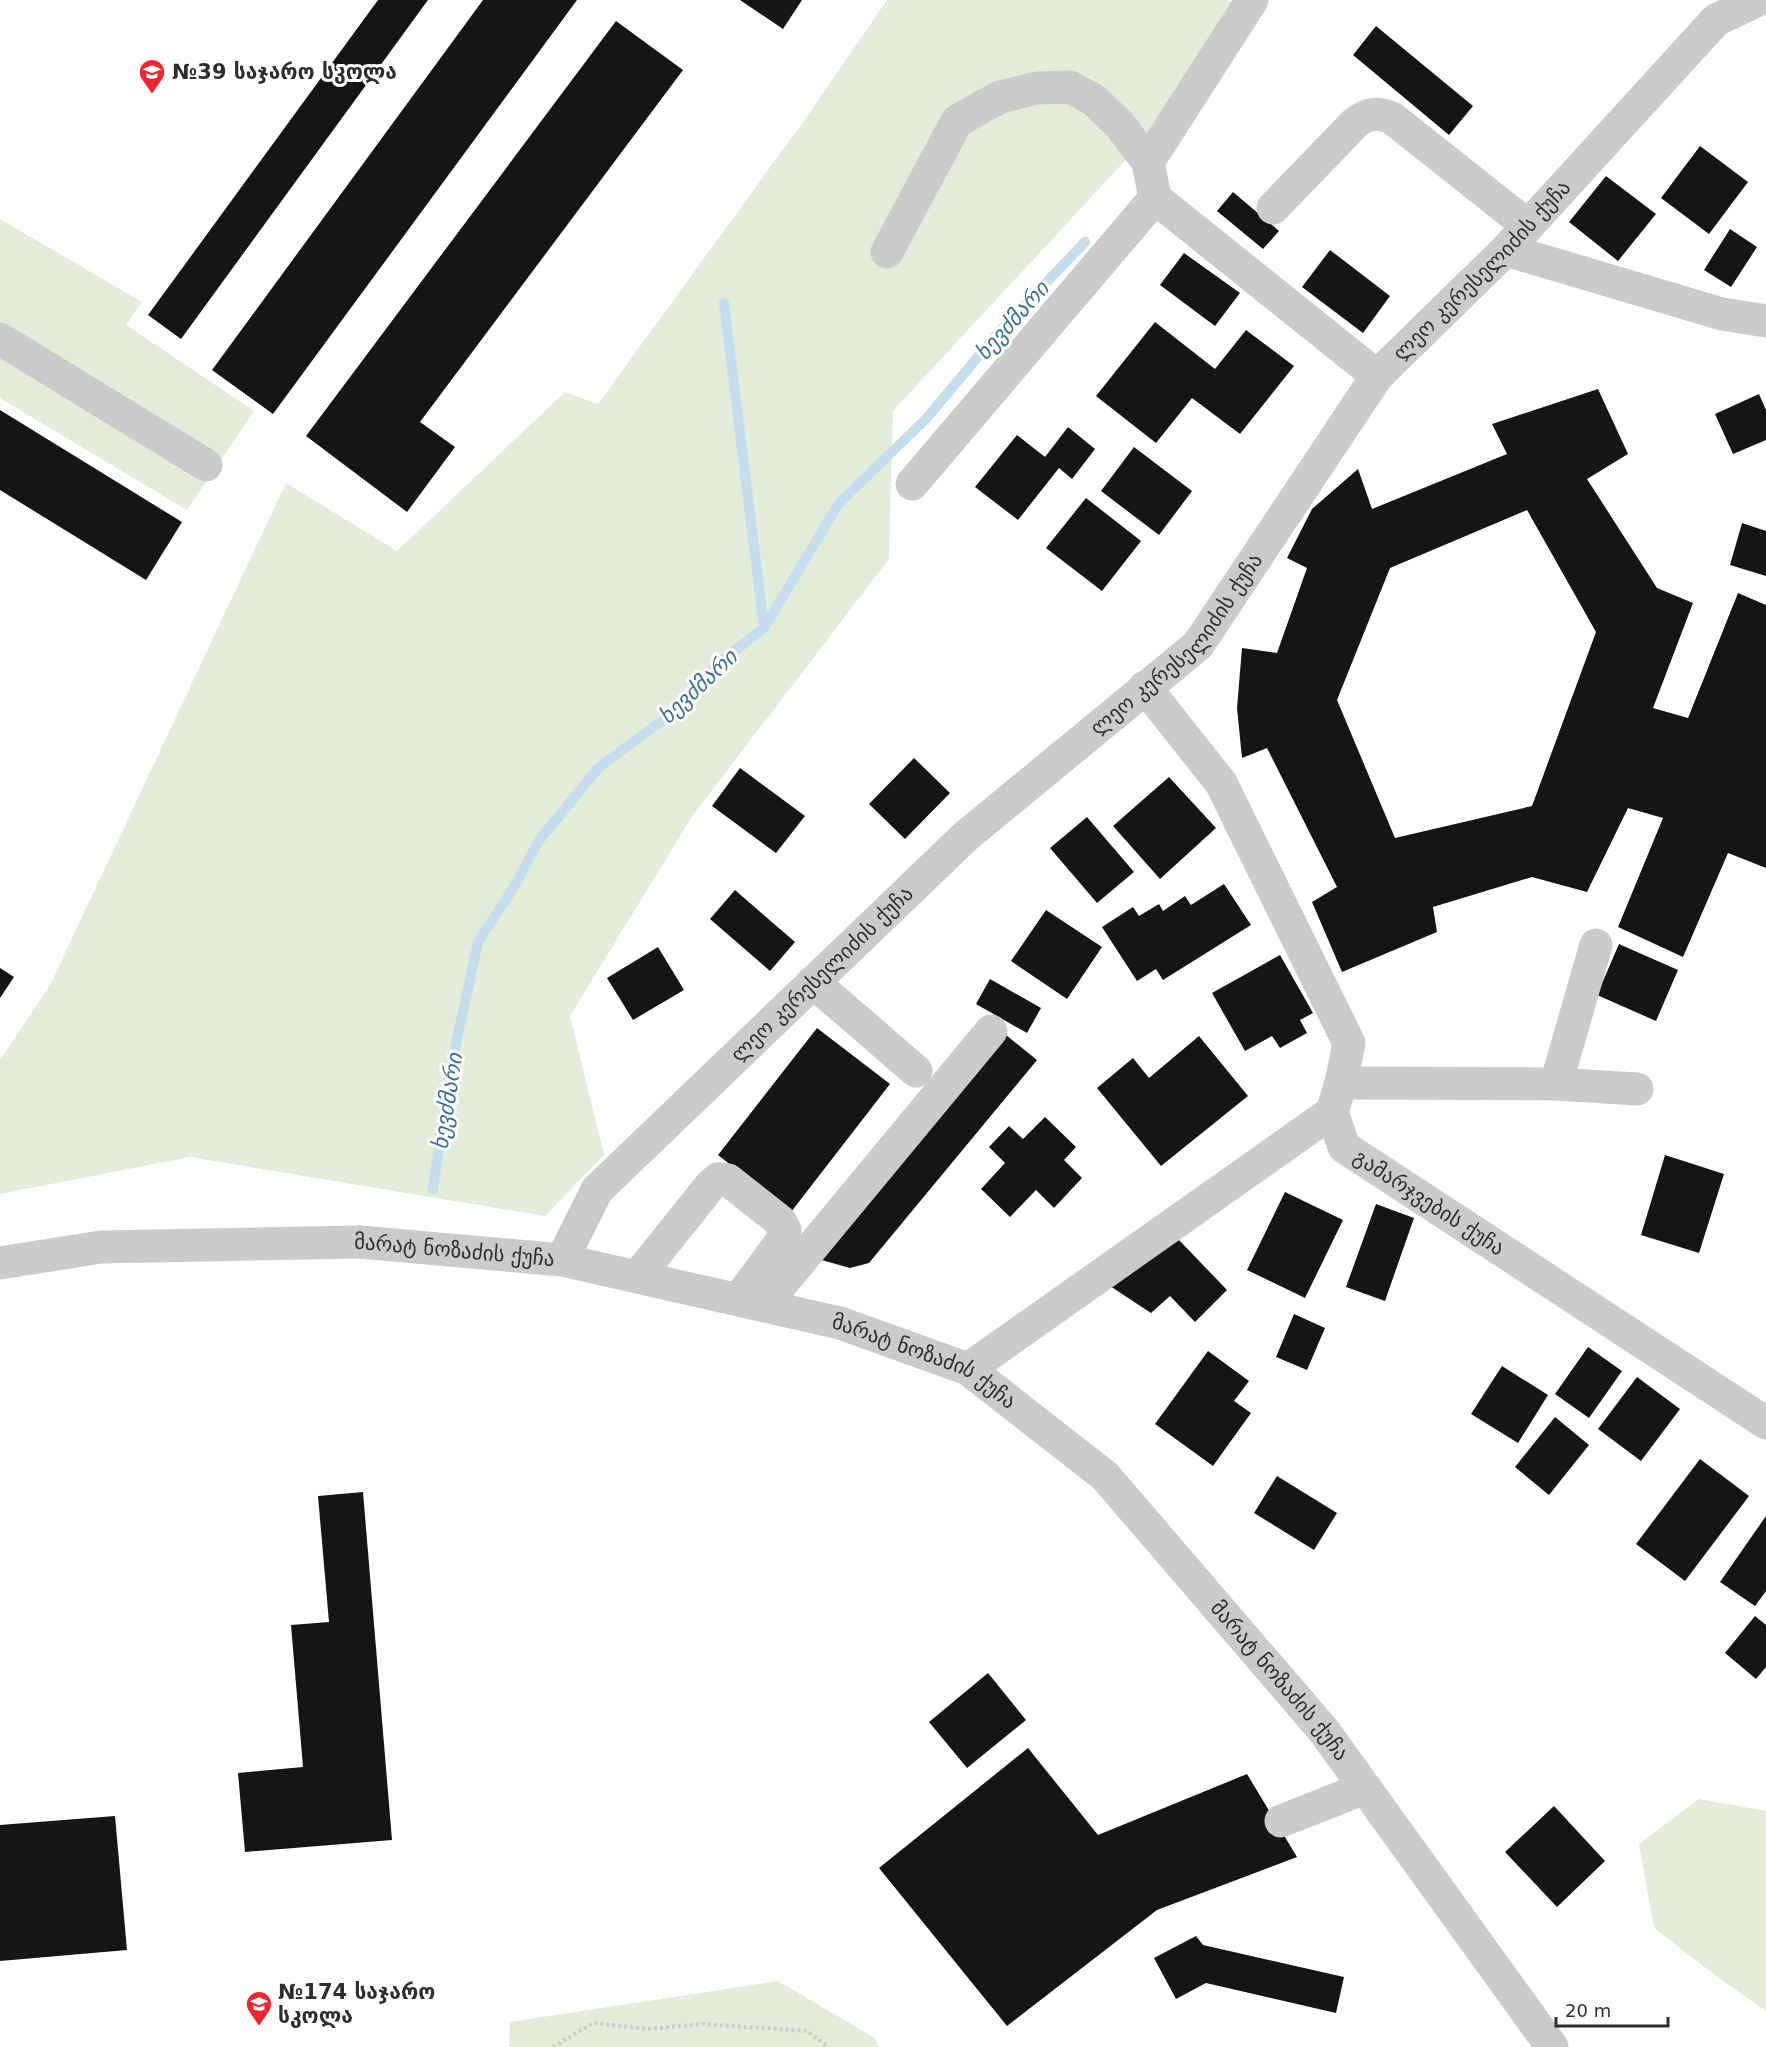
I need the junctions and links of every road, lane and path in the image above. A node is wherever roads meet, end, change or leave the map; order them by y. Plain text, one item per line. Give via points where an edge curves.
1 (1252, 0) edge
2 (1758, 0) edge
3 (1148, 162) junction
4 (1155, 198) junction
5 (1273, 208) dead end
6 (1527, 225) junction
7 (1506, 250) junction
8 (887, 252) dead end
9 (1766, 321) edge
10 (0, 339) edge
11 (1377, 376) junction
12 (206, 465) dead end
13 (912, 484) dead end
14 (1145, 687) junction
15 (1596, 945) dead end
16 (813, 982) junction
17 (991, 1031) dead end
18 (916, 1071) dead end
19 (1556, 1084) junction
20 (1637, 1089) dead end
21 (1336, 1097) junction
22 (562, 1260) junction
23 (0, 1263) edge
24 (638, 1276) junction
25 (751, 1302) junction
26 (968, 1369) junction
27 (1766, 1423) edge
28 (1365, 1788) junction
29 (1281, 1821) dead end
30 (553, 2047) edge
31 (829, 2047) edge
32 (1552, 2047) edge

1 - 3 street
2 - 6 street, ლეო კერესელიძის ქუჩა via 1716,20
3 - 4 street
3 - 8 street via 1120,124 1094,100 1070,87 1037,88 1000,97 957,121
4 - 11 street
4 - 13 street
5 - 6 street via 1355,123 1366,115 1379,113 1392,118
6 - 7 street, ლეო კერესელიძის ქუჩა
7 - 9 street via 1722,314
7 - 11 street, ლეო კერესელიძის ქუჩა
10 - 12 street
11 - 14 street, ლეო კერესელიძის ქუჩა via 1197,645
14 - 16 street, ლეო კერესელიძის ქუჩა via 966,836
14 - 21 street via 1221,783 1349,1043
15 - 19 street
16 - 18 street
16 - 22 street, ლეო კერესელიძის ქუჩა via 597,1190
17 - 25 street
19 - 20 street
19 - 21 street
21 - 26 street
21 - 27 street, გამარჯვების ქუჩა via 1344,1147
22 - 23 street, მარატ ნოზაძის ქუჩა via 360,1242 101,1247
22 - 24 street, მარატ ნოზაძის ქუჩა
24 - 25 street, მარატ ნოზაძის ქუჩა
24 - 25 street via 710,1186 718,1179 728,1180 780,1221 785,1230
25 - 26 street, მარატ ნოზაძის ქუჩა via 840,1323
26 - 28 street, მარატ ნოზაძის ქუჩა via 1105,1476 1324,1731
28 - 29 street
28 - 32 street, მარატ ნოზაძის ქუჩა
30 - 31 path via 592,2023 648,2029 703,2024 807,2031

